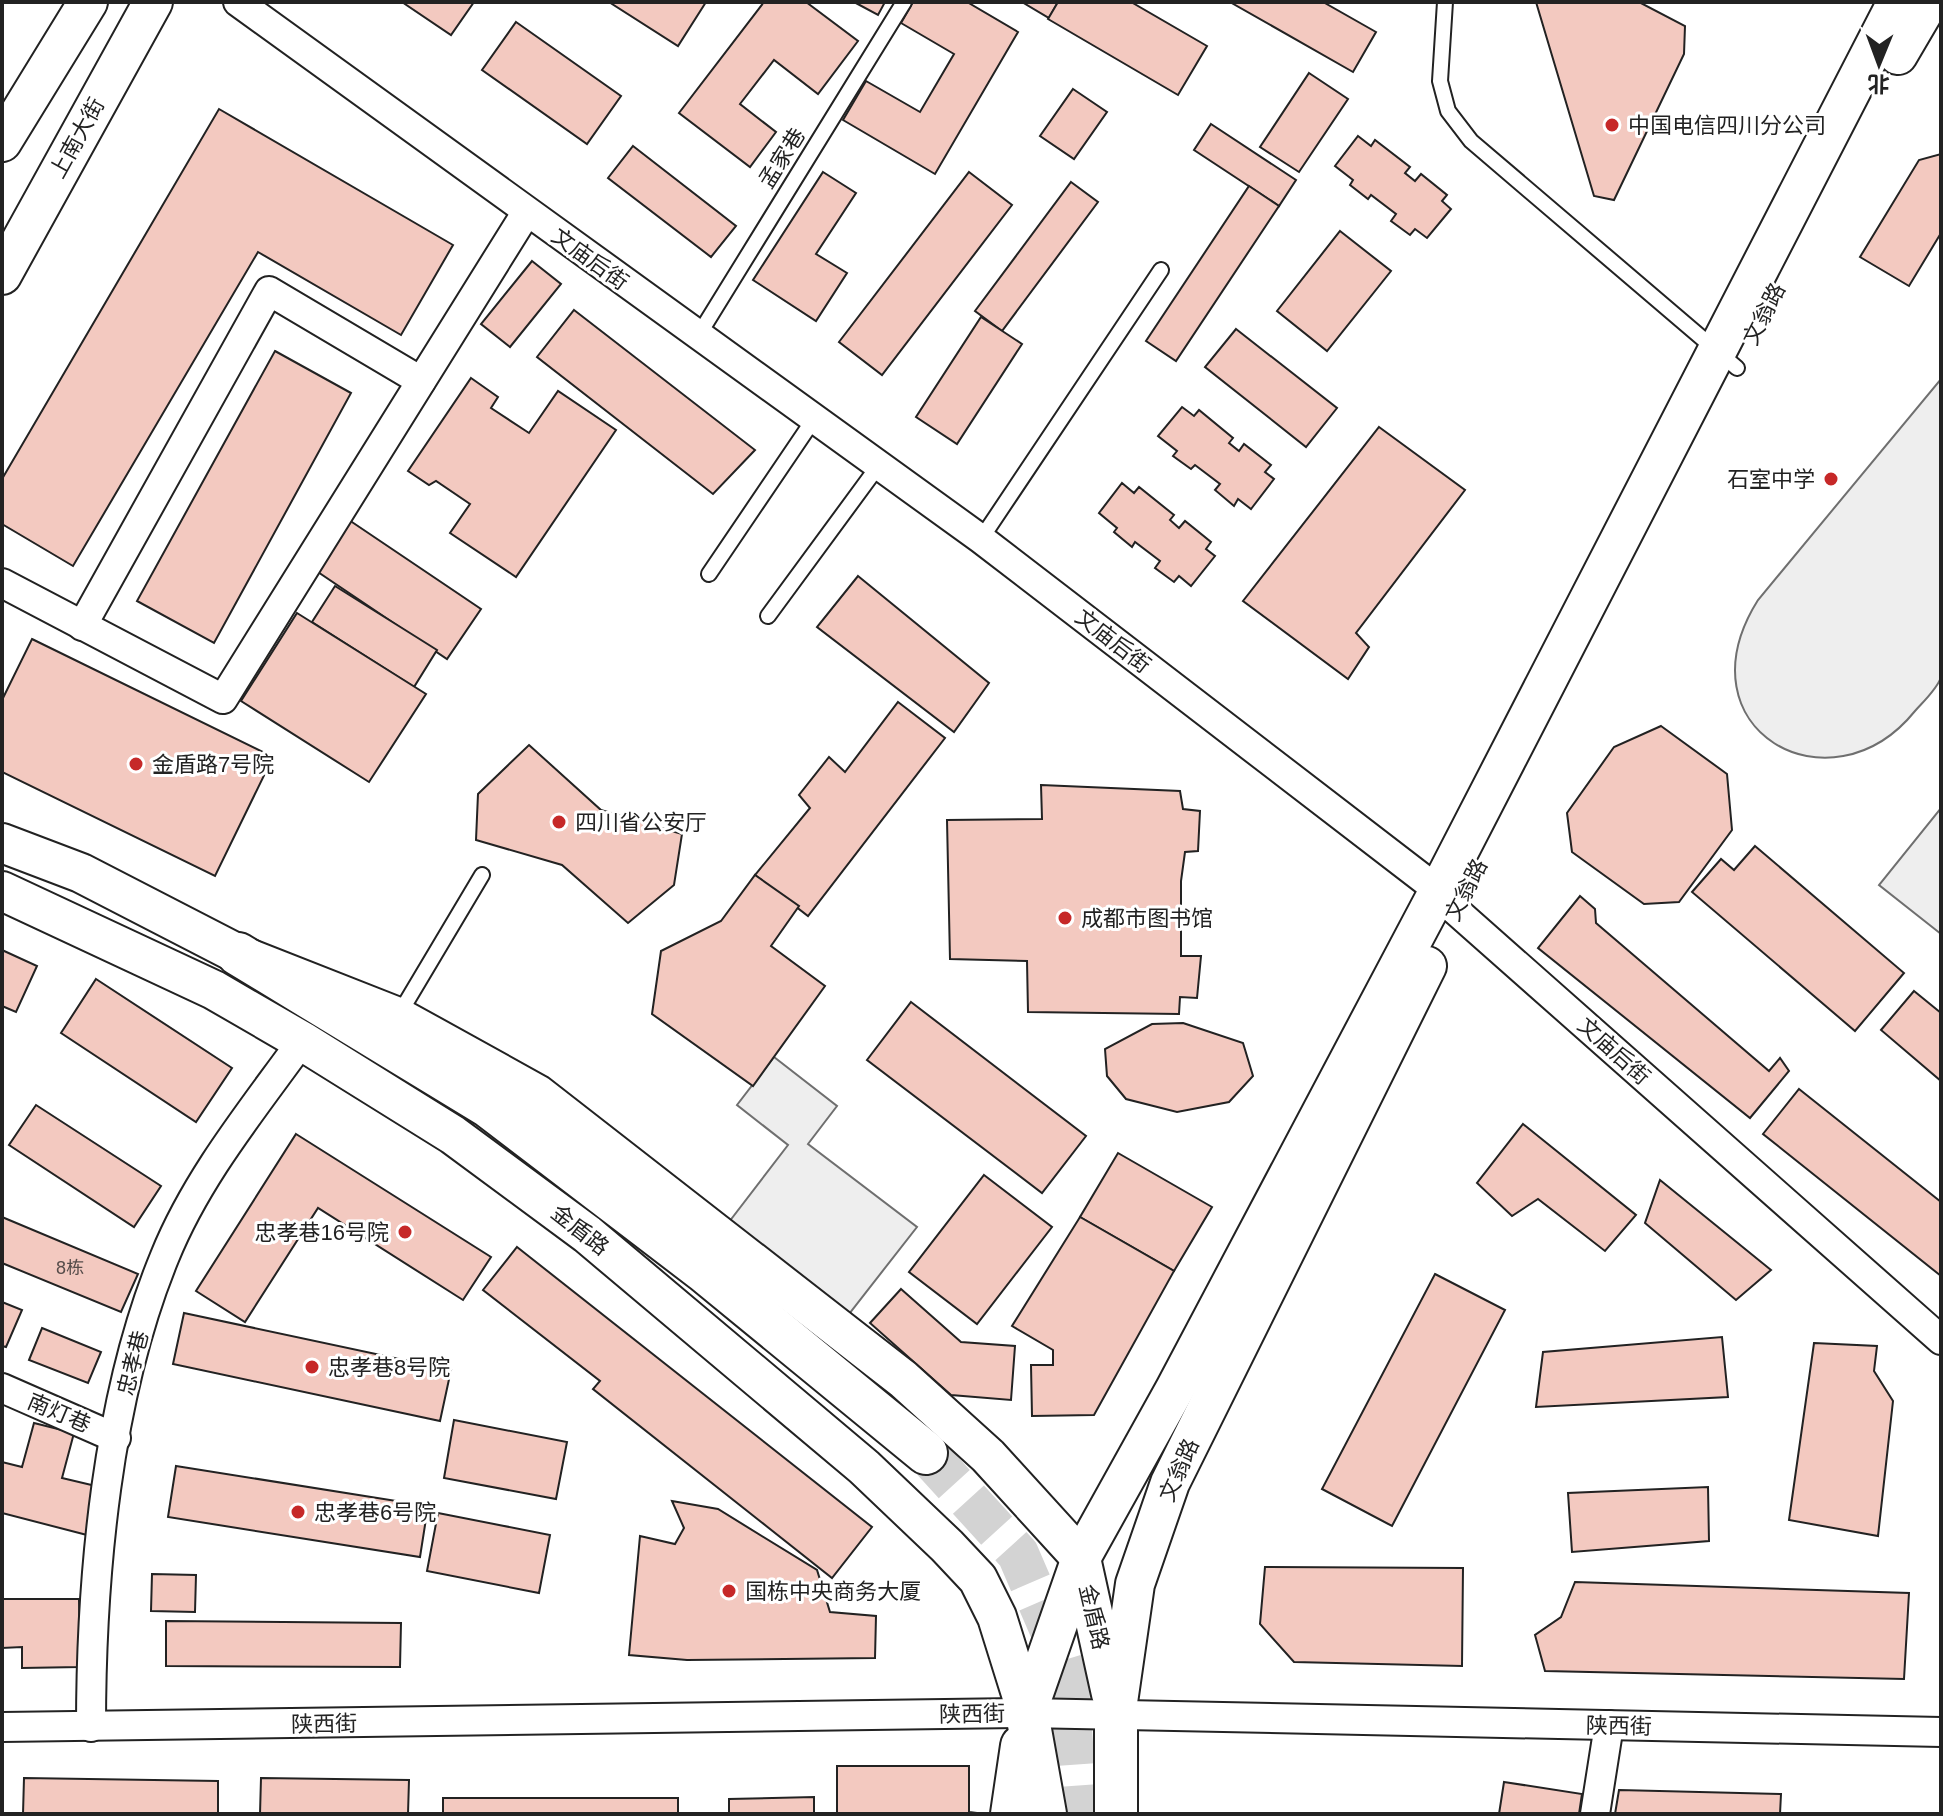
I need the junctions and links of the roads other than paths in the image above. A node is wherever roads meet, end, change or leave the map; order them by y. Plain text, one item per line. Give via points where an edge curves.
1 (88, 2) edge
2 (153, 2) edge
3 (238, 2) edge
4 (904, 2) edge
5 (1445, 2) edge
6 (1918, 10) edge
7 (2, 142) edge
8 (526, 213) junction
9 (1161, 270) dead end
10 (2, 275) edge
11 (698, 336) junction
12 (1726, 361) junction
13 (421, 381) junction
14 (814, 419) junction
15 (879, 465) junction
16 (981, 539) junction
17 (709, 574) dead end
18 (2, 583) edge
19 (768, 616) dead end
20 (82, 626) junction
21 (2, 843) edge
22 (482, 875) dead end
23 (2, 891) edge
24 (1447, 901) junction
25 (238, 954) junction
26 (398, 1017) junction
27 (302, 1041) junction
28 (1941, 1340) edge
29 (2, 1388) edge
30 (116, 1438) junction
31 (926, 1453) tunnel mouth
32 (1081, 1558) junction
33 (1027, 1713) junction
34 (1116, 1716) junction
35 (1609, 1725) junction
36 (2, 1727) edge
37 (91, 1727) junction
38 (1941, 1732) edge
39 (1012, 1814) edge
40 (1045, 1814) edge
41 (1116, 1814) edge
42 (1595, 1814) edge

1 - 7 main road
2 - 10 main road, 上南大街
3 - 8 street, 文庙后街
4 - 11 lane, 孟家巷
5 - 12 lane via 1440,81 1448,111 1463,131
6 - 12 main road, 文翁路
8 - 11 street, 文庙后街
8 - 13 street
9 - 16 lane
11 - 14 street, 文庙后街
12 - 24 main road, 文翁路
13 - 20 street via 223,699
13 - 20 street via 269,291
14 - 15 street, 文庙后街
14 - 17 lane
15 - 16 street, 文庙后街
15 - 19 lane
16 - 24 street, 文庙后街
18 - 20 street
21 - 25 main road, 金盾路 via 81,873
22 - 26 lane
23 - 27 main road, 金盾路 via 214,990
24 - 28 street, 文庙后街
24 - 32 main road, 文翁路
24 - 34 main road, 文翁路 via 1170,1483 1135,1584
25 - 26 main road, 金盾路
25 - 31 main road, 金盾路 via 488,1106 704,1271
26 - 32 main road, 金盾路 via 537,1094 903,1379 988,1456
27 - 30 street, 忠孝巷 via 216,1161 165,1255 131,1358
27 - 33 main road, 金盾路 via 453,1135 587,1234 864,1467 978,1579 997,1617
29 - 30 street, 南灯巷
30 - 37 street, 忠孝巷 via 91,1647
32 - 33 main road, 文翁路
32 - 34 main road, 金盾路
33 - 34 street, 陕西街
33 - 37 street, 陕西街
33 - 39 main road, 文翁路
33 - 40 main road, 文翁路
34 - 35 street, 陕西街
34 - 41 main road, 文翁路
35 - 38 street, 陕西街
35 - 42 street
36 - 37 street, 陕西街

